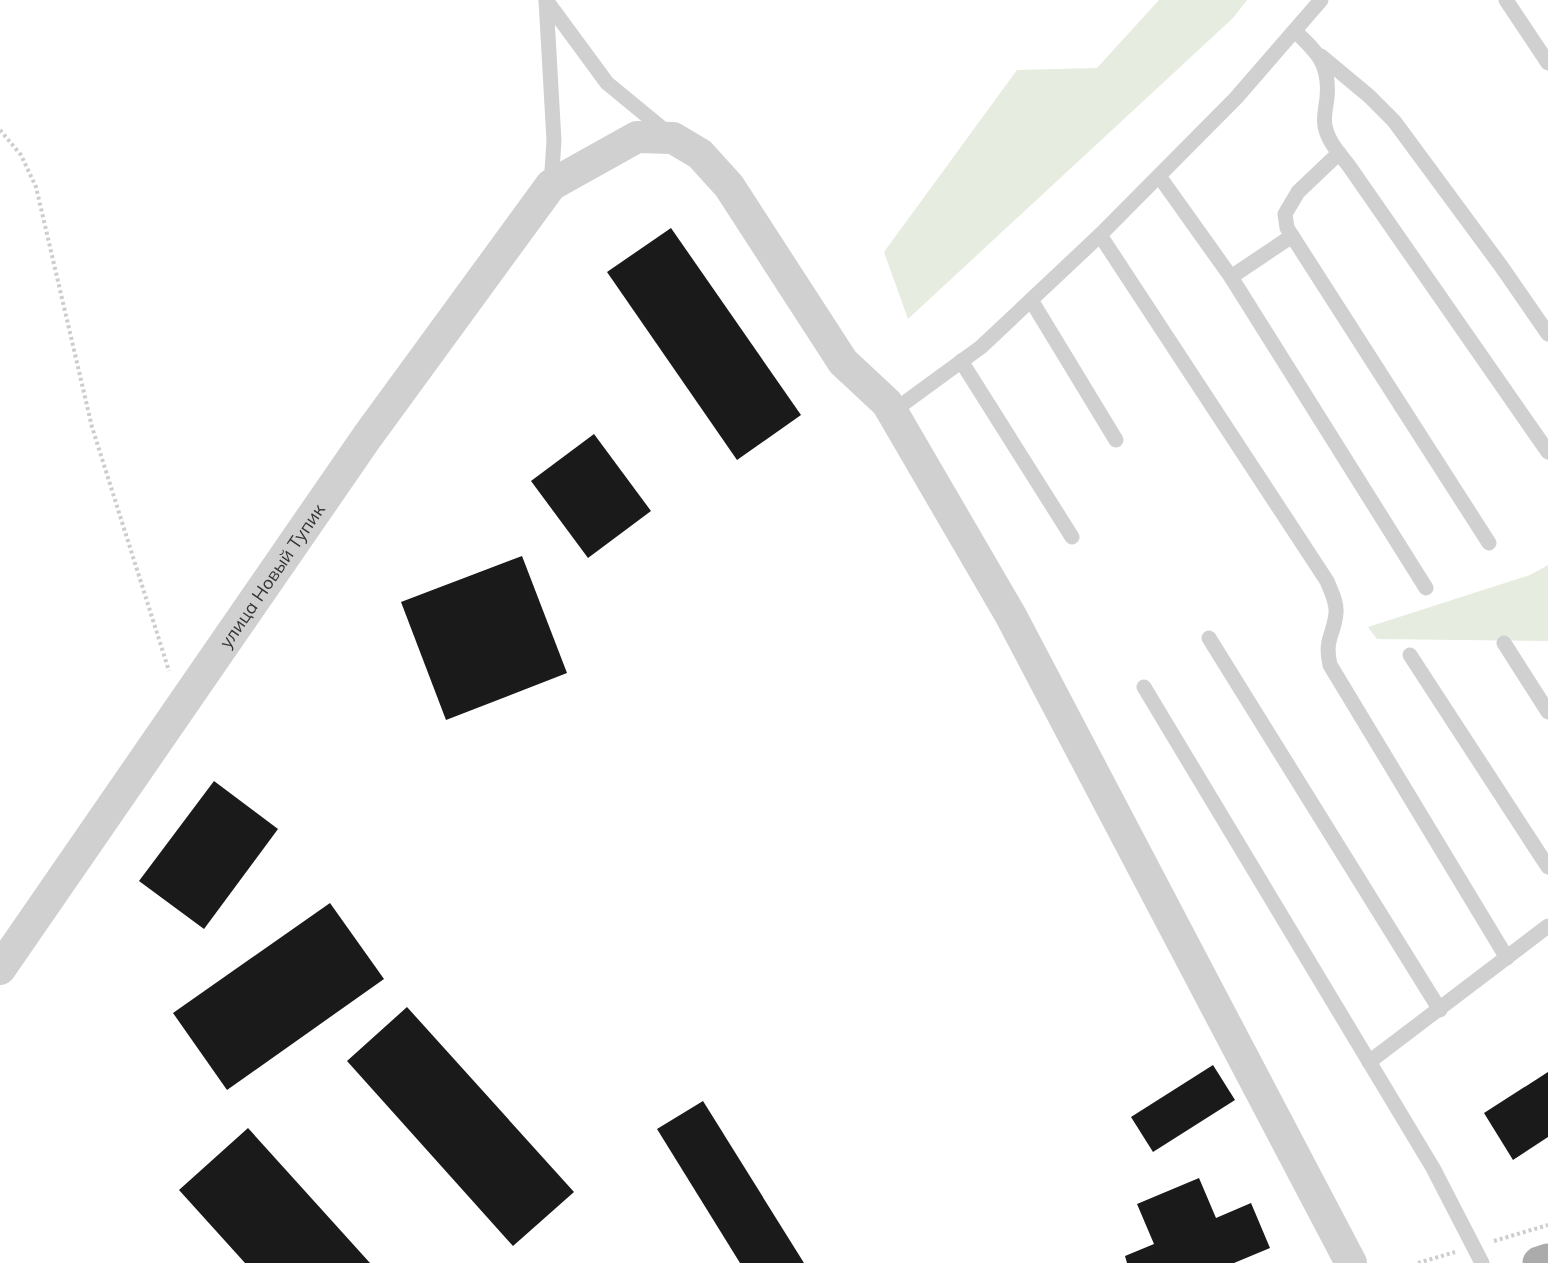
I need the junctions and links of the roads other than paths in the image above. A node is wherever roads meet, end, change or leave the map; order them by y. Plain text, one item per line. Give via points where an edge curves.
1 (546, 0) edge
2 (1322, 0) edge
3 (1506, 0) edge
4 (1295, 31) junction
5 (1319, 55) junction
6 (1548, 63) edge
7 (673, 138) junction
8 (1339, 153) junction
9 (1159, 176) junction
10 (551, 185) junction
11 (1100, 235) junction
12 (1292, 236) junction
13 (1231, 277) junction
14 (1031, 300) junction
15 (1548, 334) edge
16 (962, 361) junction
17 (892, 412) junction
18 (1116, 440) dead end
19 (1548, 452) edge
20 (1072, 537) dead end
21 (1490, 543) dead end
22 (1426, 588) dead end
23 (1209, 638) dead end
24 (1504, 643) dead end
25 (1410, 655) dead end
26 (1144, 687) dead end
27 (1548, 712) edge
28 (1548, 867) edge
29 (1548, 926) edge
30 (1507, 958) junction
31 (0, 969) edge
32 (1440, 1010) junction
33 (1370, 1062) junction
34 (1548, 1260) edge
35 (1351, 1263) edge
36 (1482, 1263) edge
37 (1539, 1263) edge

1 - 7 lane via 607,83
1 - 10 lane via 554,141
2 - 4 lane
3 - 6 lane
4 - 5 lane
4 - 9 lane
5 - 8 lane via 1328,84 1324,125
5 - 15 lane via 1394,121
7 - 10 street via 637,137
7 - 17 street via 700,154 729,186 843,362
8 - 12 lane via 1298,192 1285,214
8 - 19 lane
9 - 11 lane
9 - 13 lane
10 - 31 street, улица Новый Тупик via 367,437
11 - 14 lane
11 - 30 lane via 1327,581 1336,614 1326,649 1330,665
12 - 13 lane
12 - 21 lane
13 - 22 lane
14 - 16 lane
14 - 18 lane
16 - 17 lane
16 - 20 lane
17 - 35 street via 1011,616
23 - 32 lane
24 - 27 lane
25 - 28 lane
26 - 33 lane
29 - 30 lane
30 - 32 lane
32 - 33 lane
33 - 36 lane via 1433,1168
34 - 37 main road

